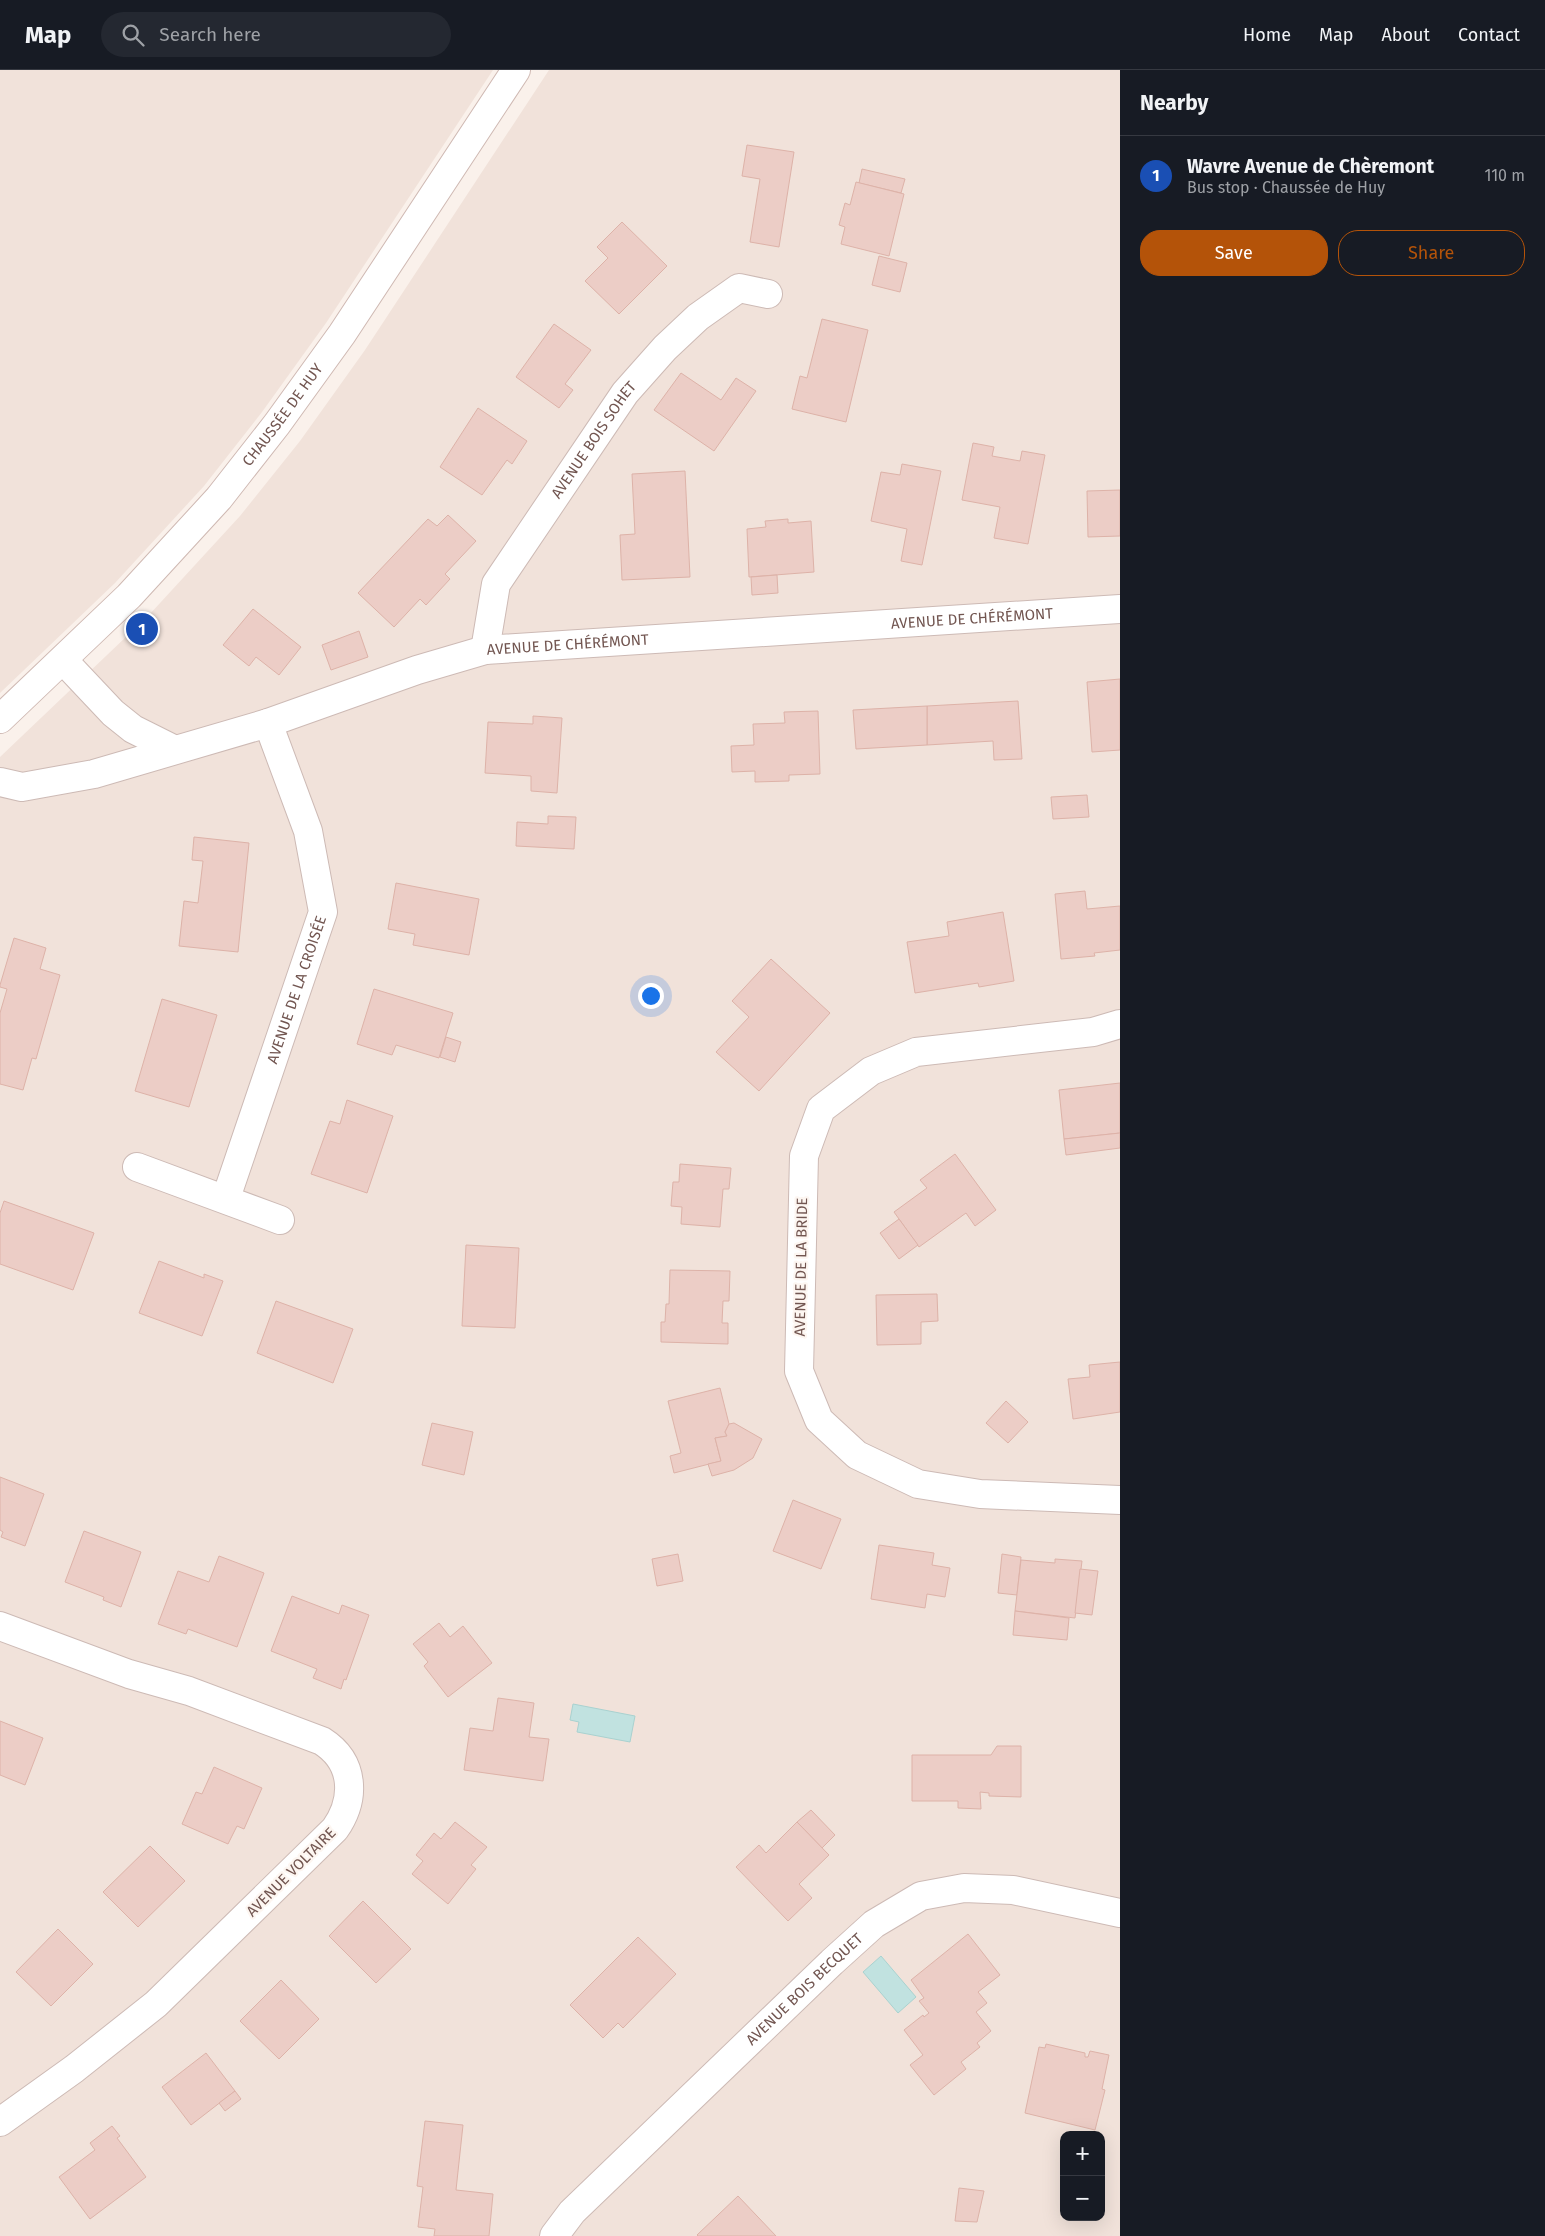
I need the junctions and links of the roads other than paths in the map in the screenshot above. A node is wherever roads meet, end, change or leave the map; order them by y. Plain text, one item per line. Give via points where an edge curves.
1 (516, 70) edge
2 (768, 294) dead end
3 (1120, 609) edge
4 (485, 650) junction
5 (63, 660) junction
6 (0, 719) edge
7 (268, 723) junction
8 (173, 749) junction
9 (0, 782) edge
10 (1120, 1024) edge
11 (137, 1166) dead end
12 (226, 1198) junction
13 (280, 1220) dead end
14 (1120, 1500) edge
15 (0, 1626) edge
16 (1120, 1913) edge
17 (0, 2122) edge
18 (554, 2236) edge

1 - 5 street, CHAUSSÉE DE HUY via 347,326 277,424 219,498 129,596
2 - 4 street, AVENUE BOIS SOHET via 739,288 698,318 665,348 625,393 496,584
3 - 4 street, AVENUE DE CHÉRÉMONT
4 - 7 street, AVENUE DE CHÉRÉMONT via 417,670
5 - 6 street, CHAUSSÉE DE HUY
5 - 8 street via 119,719 133,730
7 - 8 street, AVENUE DE CHÉRÉMONT
7 - 12 street, AVENUE DE LA CROISÉE via 308,831 323,912
8 - 9 street, AVENUE DE CHÉRÉMONT via 94,774 22,787
10 - 14 street, AVENUE DE LA BRIDE via 1093,1032 916,1052 871,1071 821,1109 804,1156 799,1371 819,1420 857,1455 918,1484 980,1494
11 - 12 street
12 - 13 street
15 - 17 street, AVENUE VOLTAIRE via 129,1674 198,1694 322,1741 342,1763 350,1793 347,1810 336,1829 180,1982 132,2024
16 - 18 street, AVENUE BOIS BECQUET via 1013,1890 964,1888 921,1896 874,1924 832,1962 572,2212

